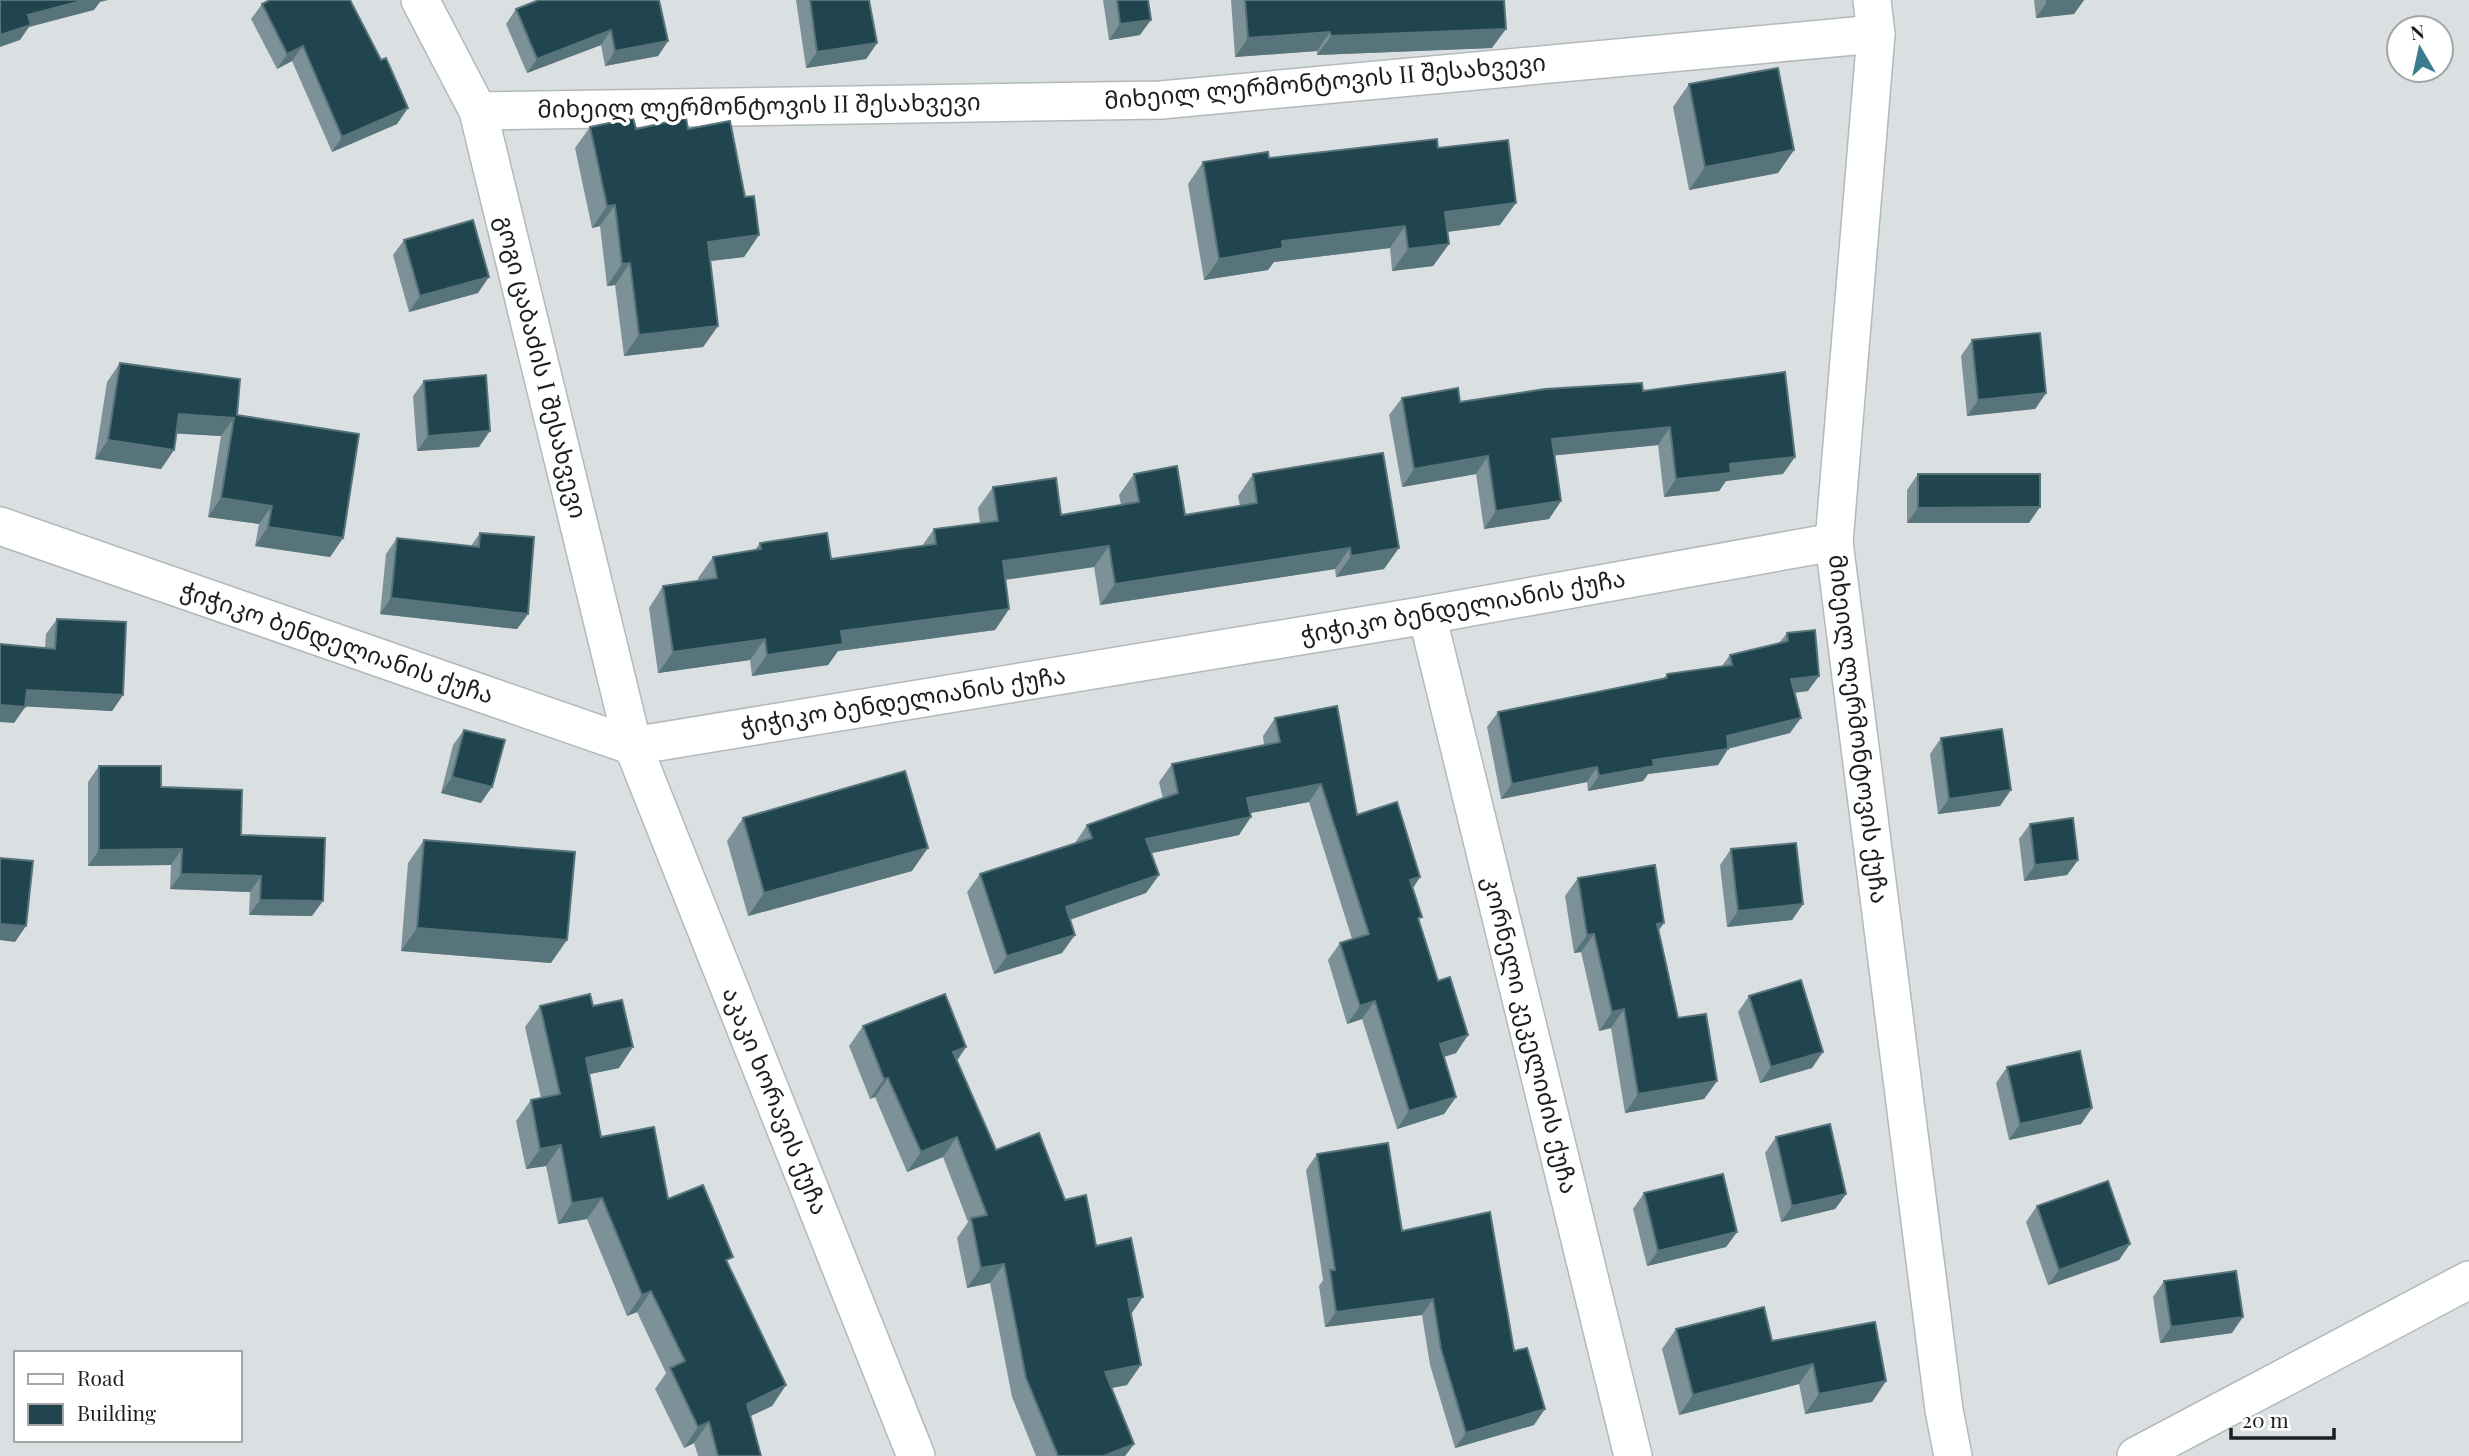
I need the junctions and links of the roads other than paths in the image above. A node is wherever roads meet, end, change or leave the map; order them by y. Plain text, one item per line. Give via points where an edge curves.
1 (420, 0) edge
2 (1874, 17) edge
3 (478, 111) junction
4 (0, 526) edge
5 (1834, 542) junction
6 (1427, 615) junction
7 (633, 746) junction
8 (2469, 1280) edge
9 (916, 1456) edge
10 (1633, 1456) edge
11 (1953, 1456) edge
12 (2136, 1456) edge

1 - 3 street, გოგი ცაბაძის I შესახვევი
2 - 3 street, მიხეილ ლერმონტოვის II შესახვევი via 1161,100
2 - 5 street, მიხეილ ლერმონტოვის ქუჩა
3 - 7 street, გოგი ცაბაძის I შესახვევი
4 - 7 street, ჭიჭიკო ბენდელიანის ქუჩა
5 - 6 street, ჭიჭიკო ბენდელიანის ქუჩა
5 - 11 street, მიხეილ ლერმონტოვის ქუჩა
6 - 7 street, ჭიჭიკო ბენდელიანის ქუჩა
6 - 10 street, კორნელი კეკელიძის ქუჩა
7 - 9 street, აკაკი ხორავის ქუჩა
8 - 12 street

